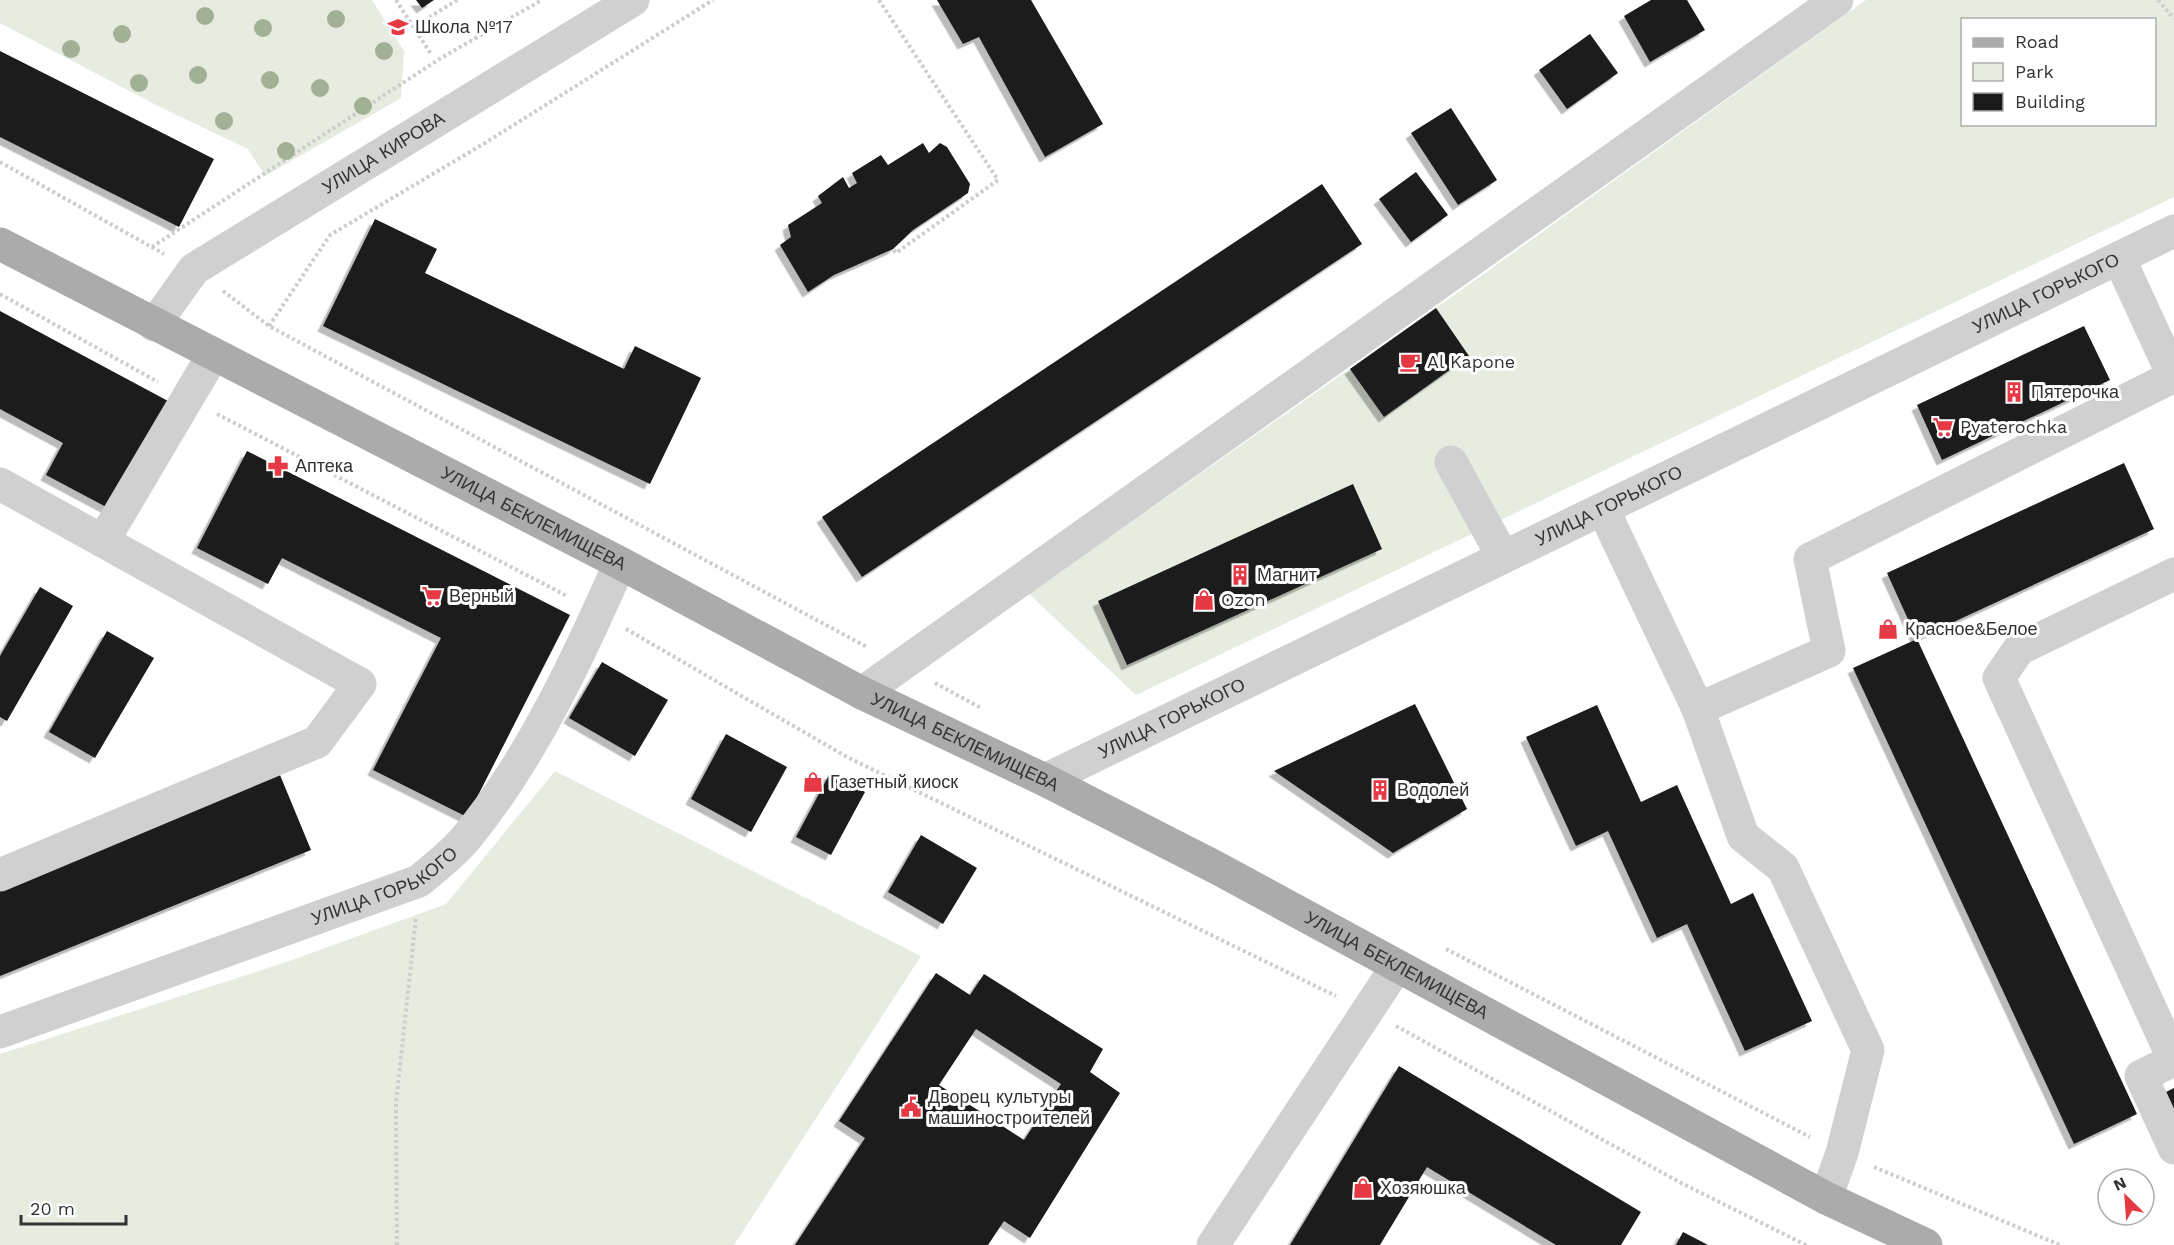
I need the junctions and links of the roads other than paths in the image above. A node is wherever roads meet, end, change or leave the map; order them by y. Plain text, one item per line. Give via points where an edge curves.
1 (633, 0) edge
2 (1837, 0) edge
3 (2174, 231) edge
4 (0, 244) edge
5 (2119, 258) junction
6 (154, 325) junction
7 (213, 355) junction
8 (2174, 376) edge
9 (1451, 462) dead end
10 (0, 484) edge
11 (1603, 509) junction
12 (103, 542) junction
13 (1503, 557) junction
14 (620, 563) junction
15 (2174, 574) edge
16 (862, 693) junction
17 (1698, 709) junction
18 (1045, 780) junction
19 (0, 875) edge
20 (1397, 966) junction
21 (0, 1032) edge
22 (2174, 1060) edge
23 (2174, 1148) edge
24 (1826, 1198) junction
25 (1213, 1245) edge
26 (1926, 1245) edge

1 - 6 street, УЛИЦА КИРОВА via 194,269
2 - 16 street
3 - 5 street, УЛИЦА ГОРЬКОГО
4 - 6 main road, УЛИЦА БЕКЛЕМИЩЕВА
5 - 8 street
5 - 11 street, УЛИЦА ГОРЬКОГО
6 - 7 main road, УЛИЦА БЕКЛЕМИЩЕВА
7 - 12 street
7 - 14 main road, УЛИЦА БЕКЛЕМИЩЕВА
8 - 17 street via 1810,558 1829,651
9 - 13 street
10 - 12 street
11 - 13 street, УЛИЦА ГОРЬКОГО
11 - 17 street
12 - 19 street via 360,684 317,742
13 - 18 street, УЛИЦА ГОРЬКОГО
14 - 16 main road, УЛИЦА БЕКЛЕМИЩЕВА
14 - 21 street, УЛИЦА ГОРЬКОГО via 516,771 465,839 419,881
15 - 22 street via 2019,649 1999,678
16 - 18 main road, УЛИЦА БЕКЛЕМИЩЕВА
17 - 24 street via 1743,836 1783,868 1868,1050 1842,1154
18 - 20 main road, УЛИЦА БЕКЛЕМИЩЕВА
20 - 24 main road, УЛИЦА БЕКЛЕМИЩЕВА
20 - 25 street
22 - 23 street via 2141,1076
24 - 26 main road, УЛИЦА БЕКЛЕМИЩЕВА

